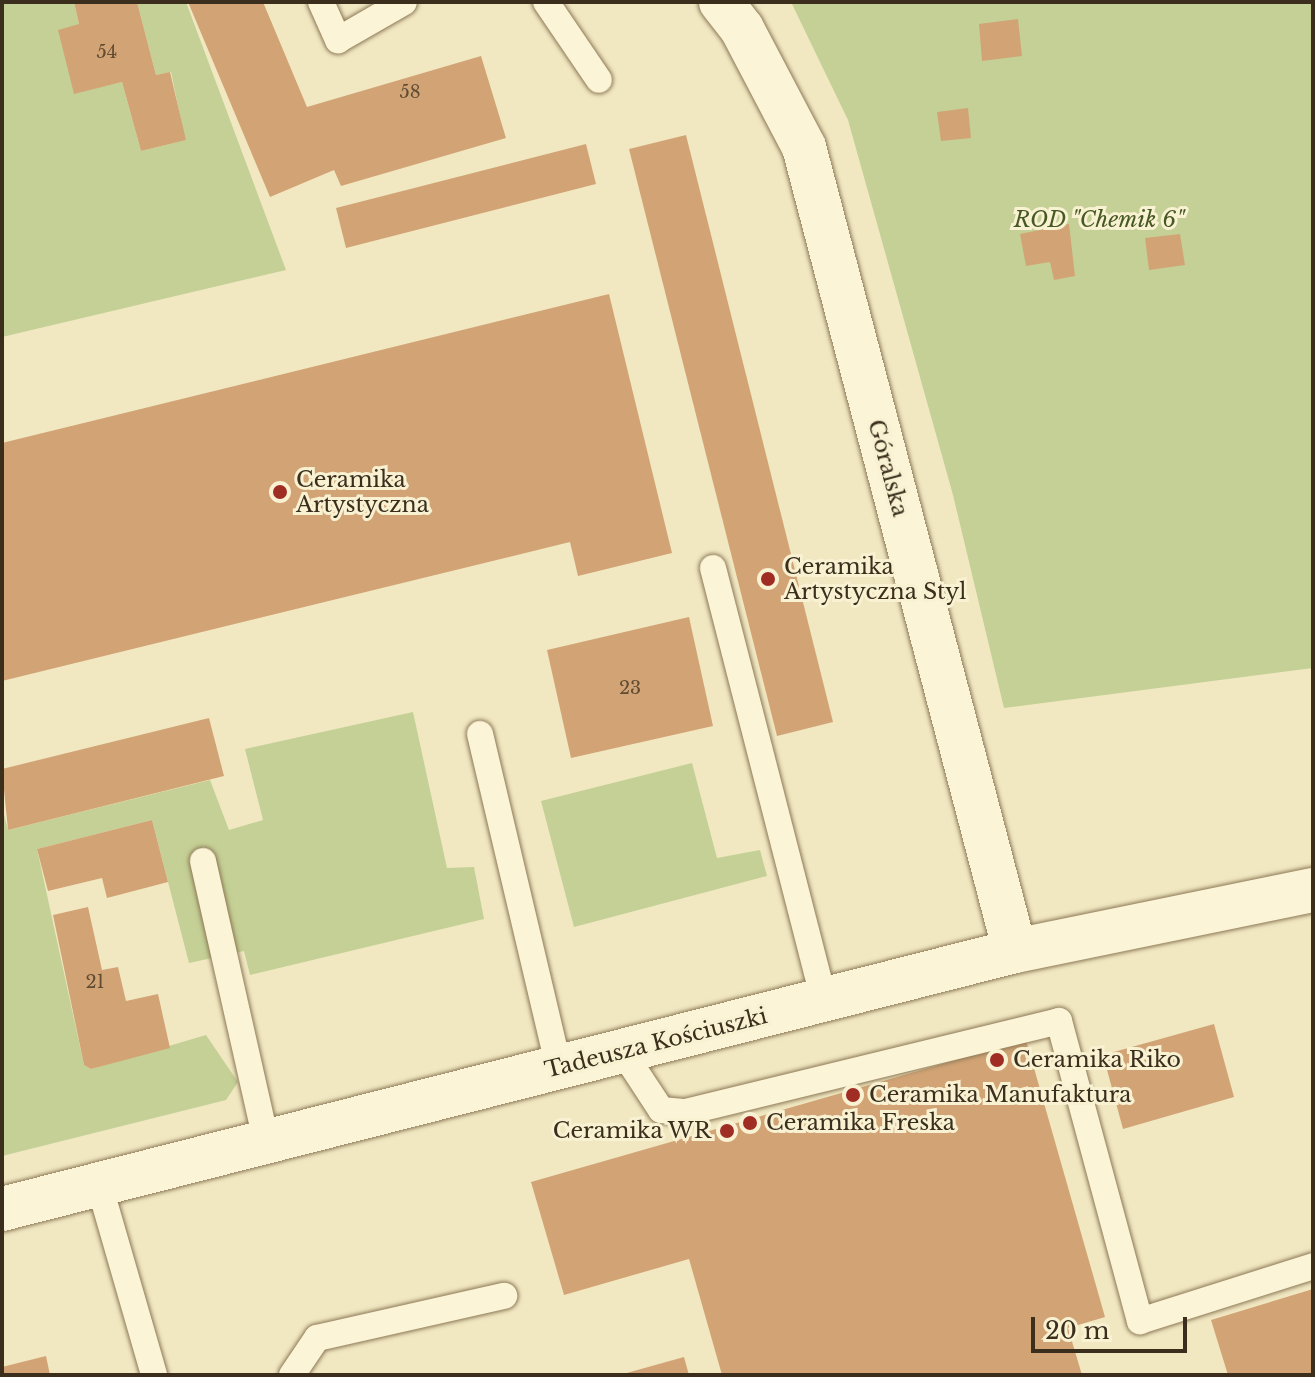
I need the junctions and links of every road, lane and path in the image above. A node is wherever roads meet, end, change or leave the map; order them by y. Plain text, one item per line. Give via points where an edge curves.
1 (321, 2) edge
2 (404, 2) edge
3 (546, 2) edge
4 (721, 2) edge
5 (599, 80) dead end
6 (713, 568) dead end
7 (480, 734) dead end
8 (203, 861) dead end
9 (1313, 890) edge
10 (1015, 951) junction
11 (824, 1000) junction
12 (623, 1052) junction
13 (559, 1069) junction
14 (266, 1140) junction
15 (99, 1184) junction
16 (2, 1209) edge
17 (1313, 1266) edge
18 (504, 1296) dead end
19 (154, 1375) edge
20 (292, 1375) edge

1 - 2 lane via 338,40
3 - 5 lane
4 - 10 main road, Góralska via 742,29 804,147
6 - 11 lane
7 - 13 lane
8 - 14 lane
9 - 10 main road, Tadeusza Kościuszki
10 - 11 main road, Tadeusza Kościuszki
11 - 12 main road, Tadeusza Kościuszki
12 - 13 main road, Tadeusza Kościuszki
12 - 17 lane via 661,1110 686,1112 1059,1021 1140,1321
13 - 14 main road, Tadeusza Kościuszki
14 - 15 main road, Tadeusza Kościuszki
15 - 16 main road, Tadeusza Kościuszki
15 - 19 lane
18 - 20 lane via 317,1338

